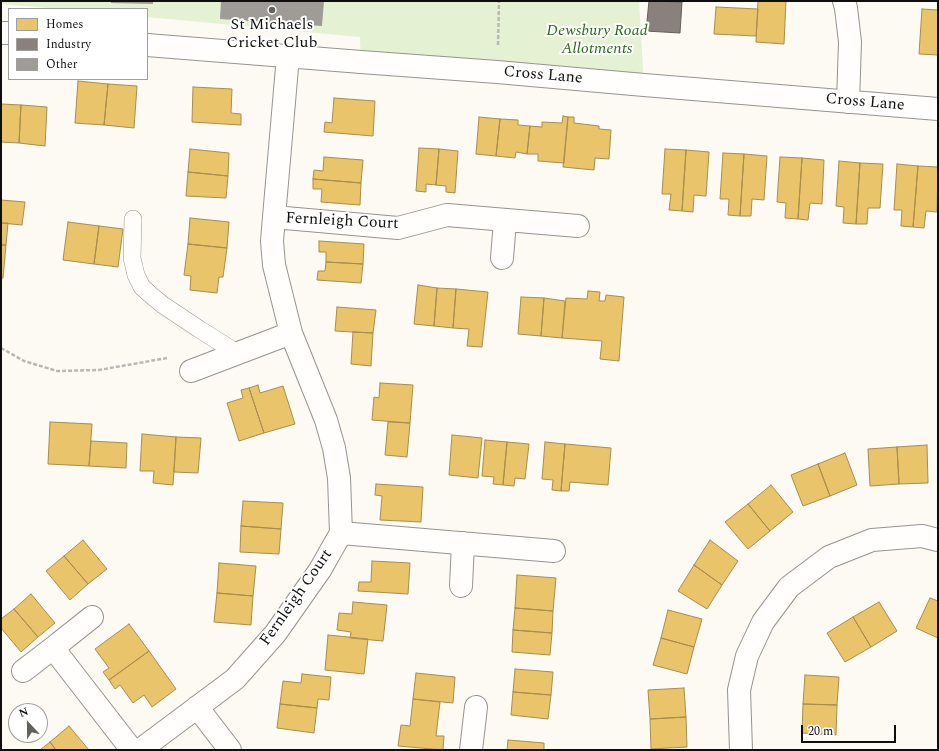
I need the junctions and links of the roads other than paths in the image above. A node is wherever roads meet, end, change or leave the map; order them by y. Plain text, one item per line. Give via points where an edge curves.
1 (844, 1) edge
2 (148, 45) edge
3 (288, 56) junction
4 (848, 102) junction
5 (938, 109) edge
6 (274, 218) junction
7 (133, 219) dead end
8 (505, 221) junction
9 (578, 226) dead end
10 (502, 258) dead end
11 (291, 333) junction
12 (237, 354) junction
13 (190, 371) road end
14 (341, 533) junction
15 (938, 540) edge
16 (463, 543) junction
17 (554, 551) dead end
18 (461, 586) dead end
19 (92, 617) dead end
20 (53, 648) junction
21 (23, 671) dead end
22 (197, 707) junction
23 (476, 707) dead end
24 (132, 750) edge
25 (140, 750) edge
26 (230, 750) edge
27 (472, 750) edge
28 (741, 750) edge

1 - 4 street via 850,42
2 - 3 street, Cross Lane
3 - 4 street, Cross Lane
3 - 6 street, Fernleigh Court
4 - 5 street, Cross Lane
6 - 8 street, Fernleigh Court via 398,228 447,215
6 - 11 street, Fernleigh Court via 274,265
7 - 12 lane via 132,258 142,287 163,305
8 - 9 street, Fernleigh Court
8 - 10 street
11 - 12 street
11 - 14 street, Fernleigh Court via 326,420 334,448 339,478
12 - 13 street
14 - 16 street, Fernleigh Court
14 - 22 street, Fernleigh Court via 320,570 275,634 235,679
15 - 28 street via 922,536 872,540 830,557 789,588 762,622 747,656 739,690
16 - 17 street, Fernleigh Court
16 - 18 street
19 - 20 street
20 - 21 street
20 - 24 street
22 - 25 street, Fernleigh Court
22 - 26 street
23 - 27 street

